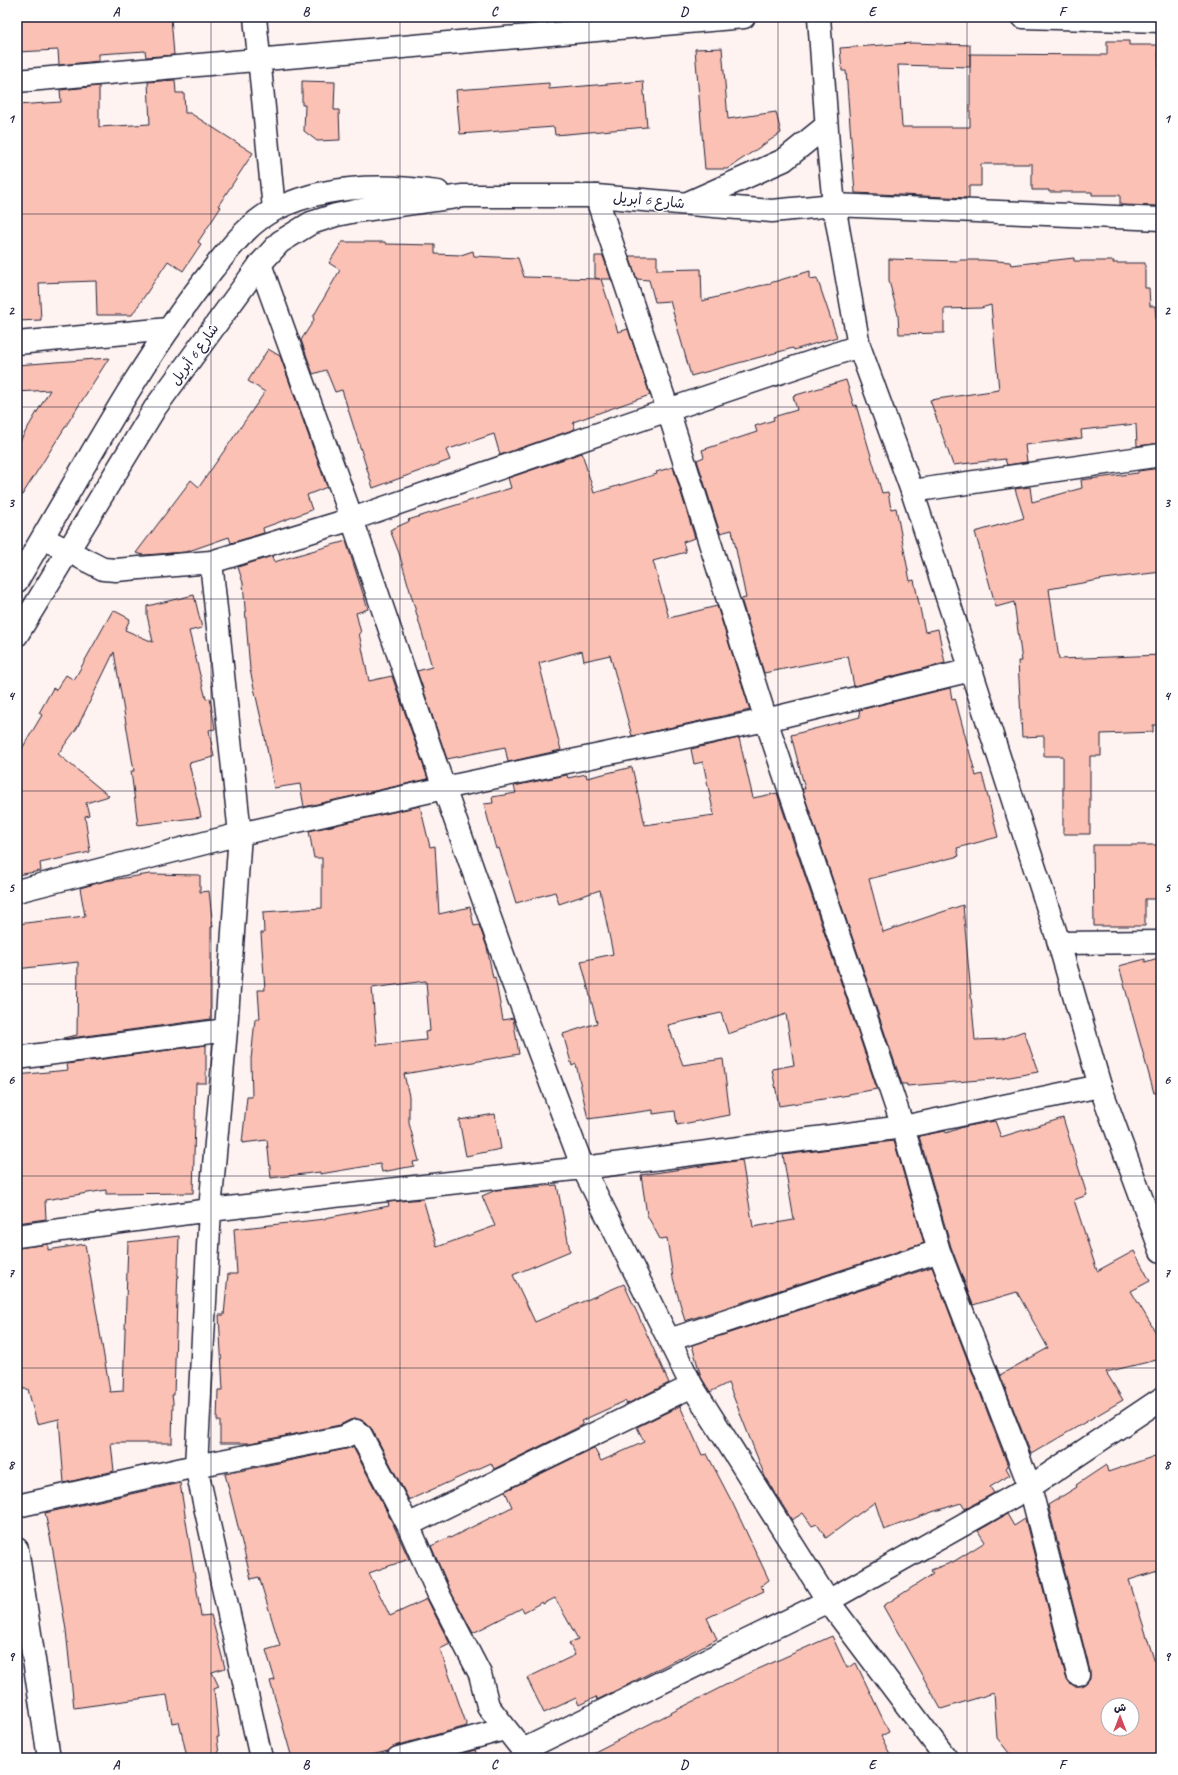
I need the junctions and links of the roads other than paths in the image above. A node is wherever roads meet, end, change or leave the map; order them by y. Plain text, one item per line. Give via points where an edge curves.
1 (255, 17) edge
2 (744, 17) edge
3 (819, 17) edge
4 (1023, 17) edge
5 (1161, 21) edge
6 (259, 60) junction
7 (17, 81) edge
8 (826, 126) junction
9 (463, 196) junction
10 (596, 196) junction
11 (688, 203) junction
12 (834, 205) junction
13 (274, 209) junction
14 (1161, 219) edge
15 (260, 264) junction
16 (169, 329) junction
17 (17, 343) edge
18 (860, 346) junction
19 (668, 410) junction
20 (1161, 456) edge
21 (912, 491) junction
22 (352, 520) junction
23 (43, 538) junction
24 (68, 550) junction
25 (211, 562) junction
26 (17, 581) edge
27 (17, 635) edge
28 (971, 670) junction
29 (766, 720) junction
30 (444, 788) junction
31 (240, 834) junction
32 (17, 891) edge
33 (1161, 942) edge
34 (1059, 943) junction
35 (226, 1030) junction
36 (17, 1058) edge
37 (1100, 1086) junction
38 (903, 1127) junction
39 (583, 1168) junction
40 (210, 1210) junction
41 (17, 1236) edge
42 (939, 1251) junction
43 (1161, 1251) edge
44 (669, 1340) junction
45 (692, 1386) junction
46 (1161, 1399) edge
47 (196, 1466) junction
48 (1030, 1487) junction
49 (17, 1506) edge
50 (408, 1525) junction
51 (17, 1549) edge
52 (828, 1601) junction
53 (1078, 1674) dead end
54 (505, 1729) junction
55 (526, 1754) edge
56 (49, 1758) edge
57 (261, 1758) edge
58 (398, 1758) edge
59 (946, 1758) edge

1 - 6 street
2 - 6 street
3 - 8 street
4 - 5 street
6 - 7 street
6 - 13 street
8 - 11 street via 784,160
8 - 12 street
9 - 10 street, شارع 6 أبريل
9 - 13 street, شارع 6 أبريل via 407,188 362,187 313,195
9 - 15 street, شارع 6 أبريل via 356,211 311,223 280,242
10 - 11 street, شارع 6 أبريل
10 - 19 street
11 - 12 street, شارع 6 أبريل via 772,211
12 - 14 street, شارع 6 أبريل
12 - 18 street
13 - 16 street, شارع 6 أبريل via 250,227 226,253
15 - 22 street
15 - 24 street, شارع 6 أبريل via 155,408
16 - 17 street
16 - 23 street, شارع 6 أبريل via 124,399
18 - 19 street
18 - 21 street
19 - 22 street
19 - 29 street
20 - 21 street
21 - 28 street
22 - 25 street
22 - 30 street
23 - 24 street
23 - 26 street, شارع 6 أبريل
24 - 25 street via 103,569
24 - 27 street, شارع 6 أبريل
25 - 31 street
28 - 29 street
28 - 34 street
29 - 30 street
29 - 38 street
30 - 31 street
30 - 39 street via 510,975
31 - 32 street
31 - 35 street
33 - 34 street
34 - 37 street
35 - 36 street
35 - 40 street
37 - 38 street
37 - 43 street
38 - 39 street
38 - 42 street
39 - 40 street
39 - 44 street
40 - 41 street
40 - 47 street
42 - 44 street
42 - 48 street
44 - 45 street
45 - 50 street
45 - 52 street
46 - 48 street
47 - 49 street
47 - 50 street via 344,1437 356,1431 361,1435
47 - 57 street
48 - 52 street
48 - 53 street
50 - 54 street via 439,1595 480,1674 488,1706
51 - 56 street
52 - 55 street
52 - 59 street
54 - 55 street
54 - 58 street

